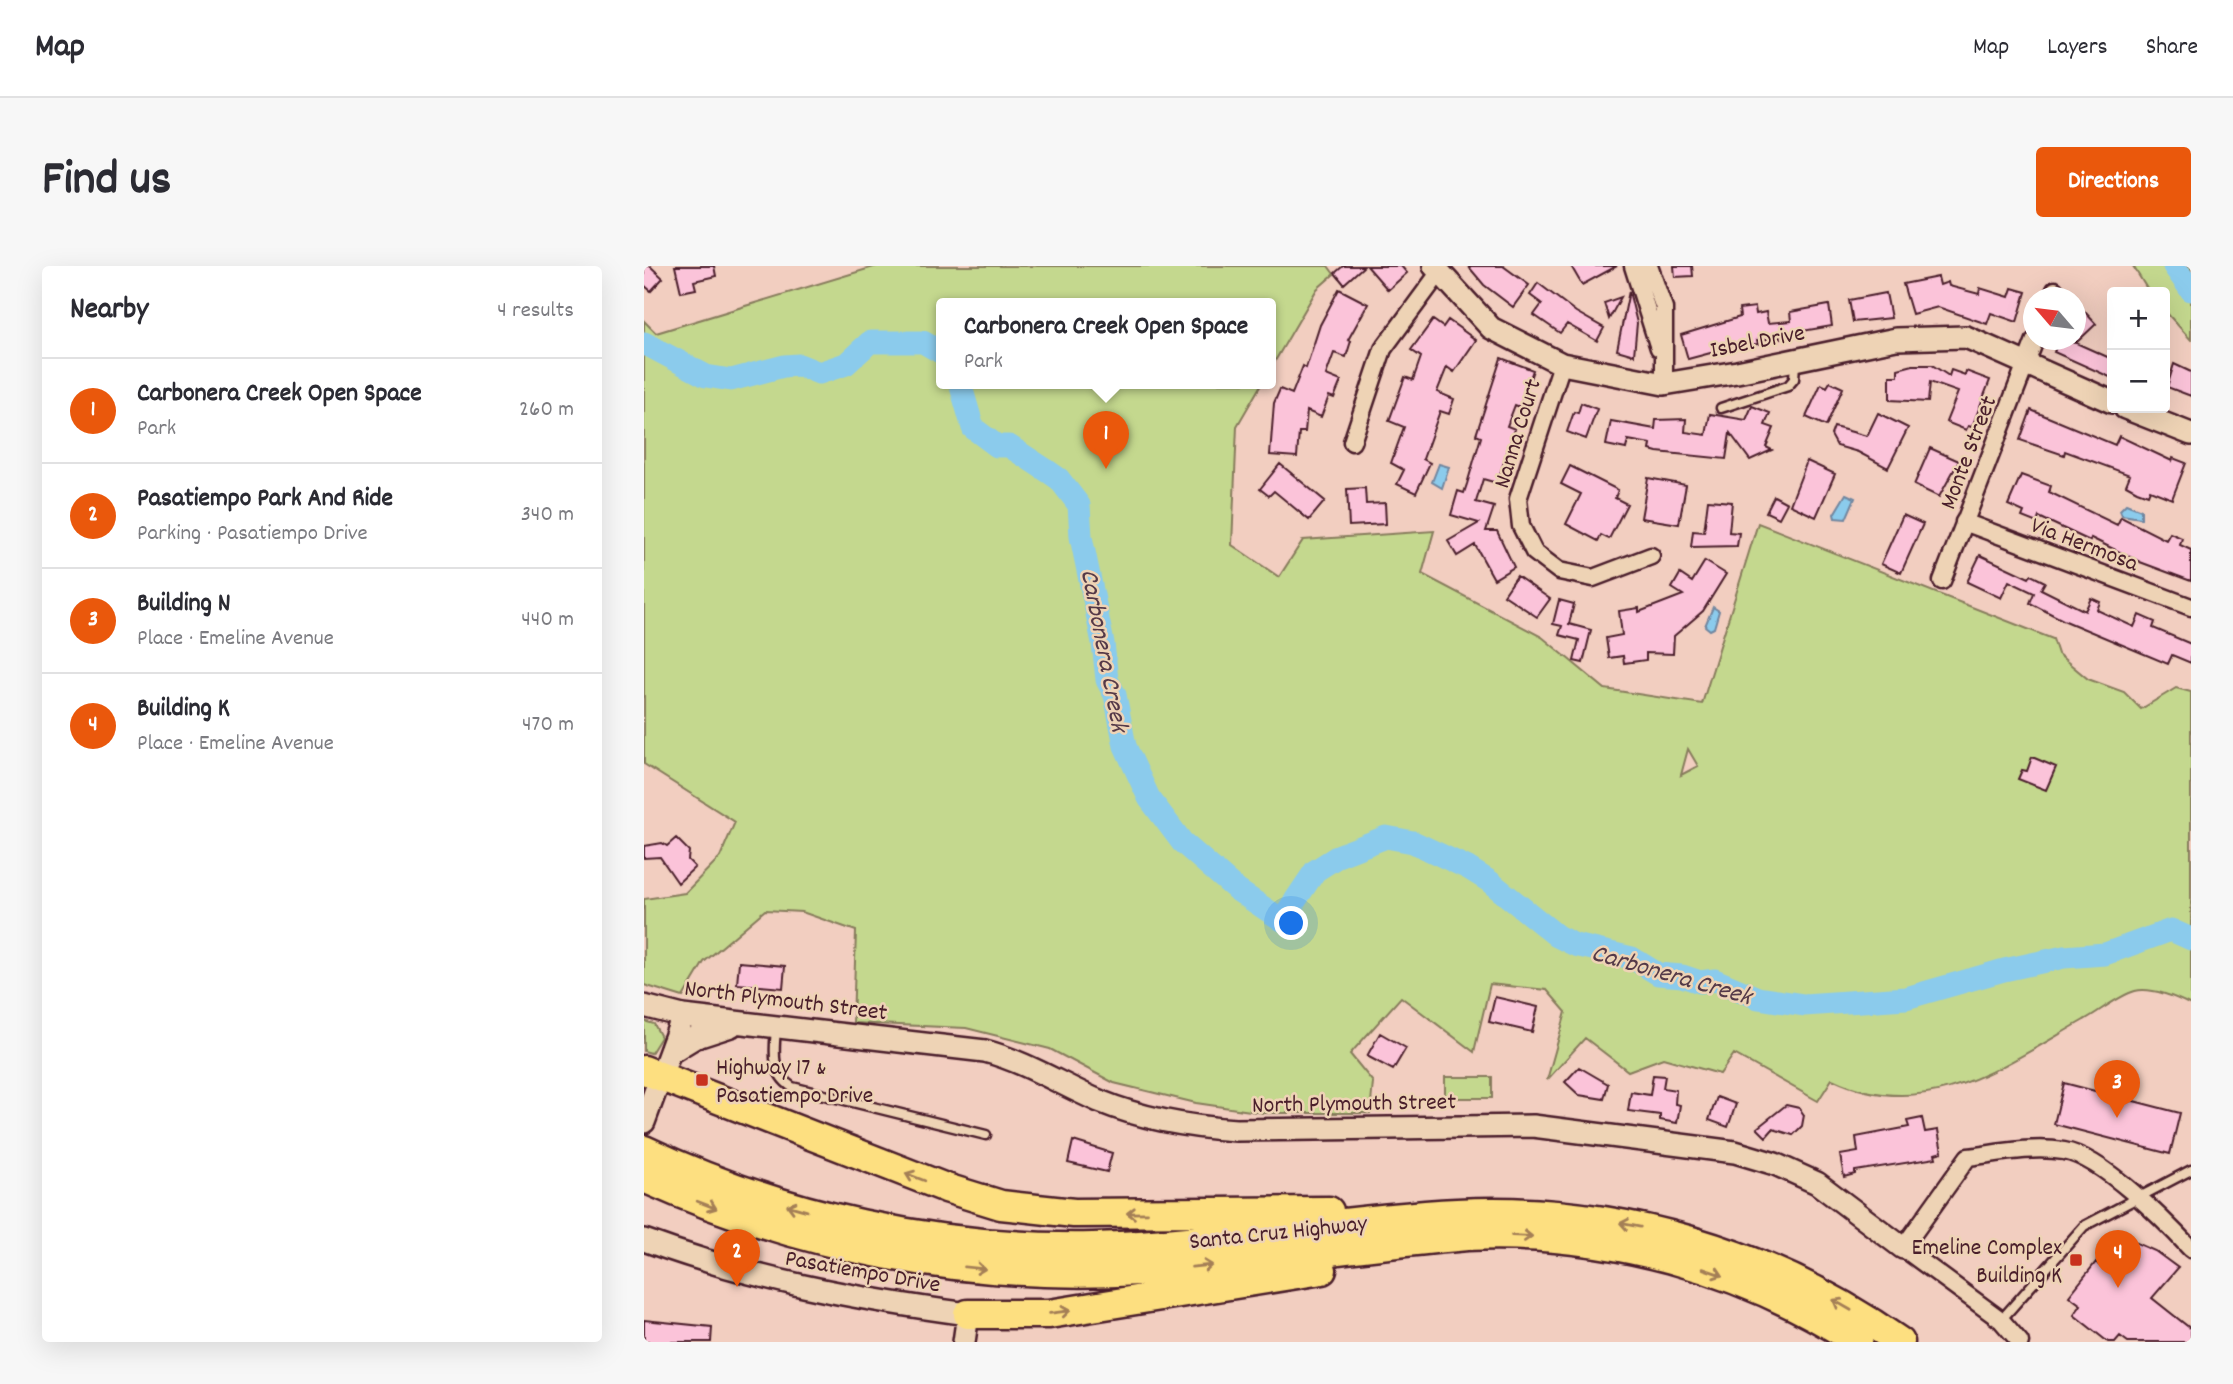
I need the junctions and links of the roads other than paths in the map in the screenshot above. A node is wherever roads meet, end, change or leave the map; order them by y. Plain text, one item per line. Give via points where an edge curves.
1 (1633, 266) edge
2 (1649, 266) edge
3 (1437, 270) edge
4 (2031, 350) edge
5 (1662, 360) junction
6 (1796, 360) junction
7 (2026, 363) junction
8 (1562, 364) junction
9 (1664, 384) junction
10 (2107, 400) edge
11 (1721, 408) dead end
12 (2138, 413) edge
13 (2191, 434) edge
14 (1352, 442) dead end
15 (1964, 522) junction
16 (1651, 556) dead end
17 (1942, 581) dead end
18 (2191, 607) edge
19 (644, 1006) edge
20 (683, 1016) junction
21 (747, 1024) junction
22 (776, 1026) junction
23 (659, 1067) edge
24 (647, 1115) edge
25 (986, 1135) dead end
26 (644, 1150) edge
27 (2191, 1170) edge
28 (644, 1178) edge
29 (2136, 1196) junction
30 (1401, 1218) junction
31 (1467, 1236) junction
32 (644, 1240) edge
33 (1903, 1248) junction
34 (2191, 1249) edge
35 (968, 1314) junction
36 (2001, 1320) junction
37 (964, 1342) edge
38 (1858, 1342) edge
39 (1900, 1342) edge
40 (2020, 1342) edge

1 - 5 street
2 - 5 street via 1664,308
3 - 8 street, Isbel Drive via 1491,328
3 - 14 street via 1383,349
4 - 7 street, Monte Street
5 - 9 street
6 - 7 street, Isbel Drive via 1896,339 1966,337
6 - 9 street, Isbel Drive
6 - 11 lane via 1794,379 1788,386
7 - 10 street, Isbel Drive
7 - 15 street, Monte Street
8 - 9 street, Isbel Drive
8 - 16 street, Nanna Court via 1518,499 1521,526 1534,552 1559,571 1593,578
12 - 13 street
15 - 17 street, Monte Street
15 - 18 street, Via Hermosa
19 - 20 street, North Plymouth Street
20 - 21 street, North Plymouth Street
20 - 23 street
21 - 22 street, North Plymouth Street
21 - 23 street via 707,1033
22 - 25 lane via 773,1060 792,1087
22 - 33 street, North Plymouth Street via 985,1051 1032,1067 1120,1109 1189,1126 1236,1130 1533,1126 1735,1152 1817,1183
23 - 24 street
30 -> 23 highway via 1305,1210 1093,1214 1021,1209 964,1195
30 -> 26 highway, Santa Cruz Highway via 1119,1246 975,1242 807,1211
27 - 29 lane
28 -> 31 highway, Santa Cruz Highway via 722,1211 821,1241 914,1260 996,1270 1149,1270
29 - 33 street via 2105,1171 2066,1151 2017,1150 1968,1157
29 - 34 street
29 - 36 lane via 2084,1226
39 -> 30 highway, Santa Cruz Highway via 1790,1277 1655,1230 1542,1214
35 -> 31 highway via 1032,1315 1129,1302 1362,1263
31 -> 38 highway, Santa Cruz Highway via 1549,1237 1656,1254 1758,1289
32 - 35 street, Pasatiempo Drive via 776,1282
33 - 36 street, North Plymouth Street
35 - 37 street, Pasatiempo Drive
36 - 40 street, North Plymouth Street

